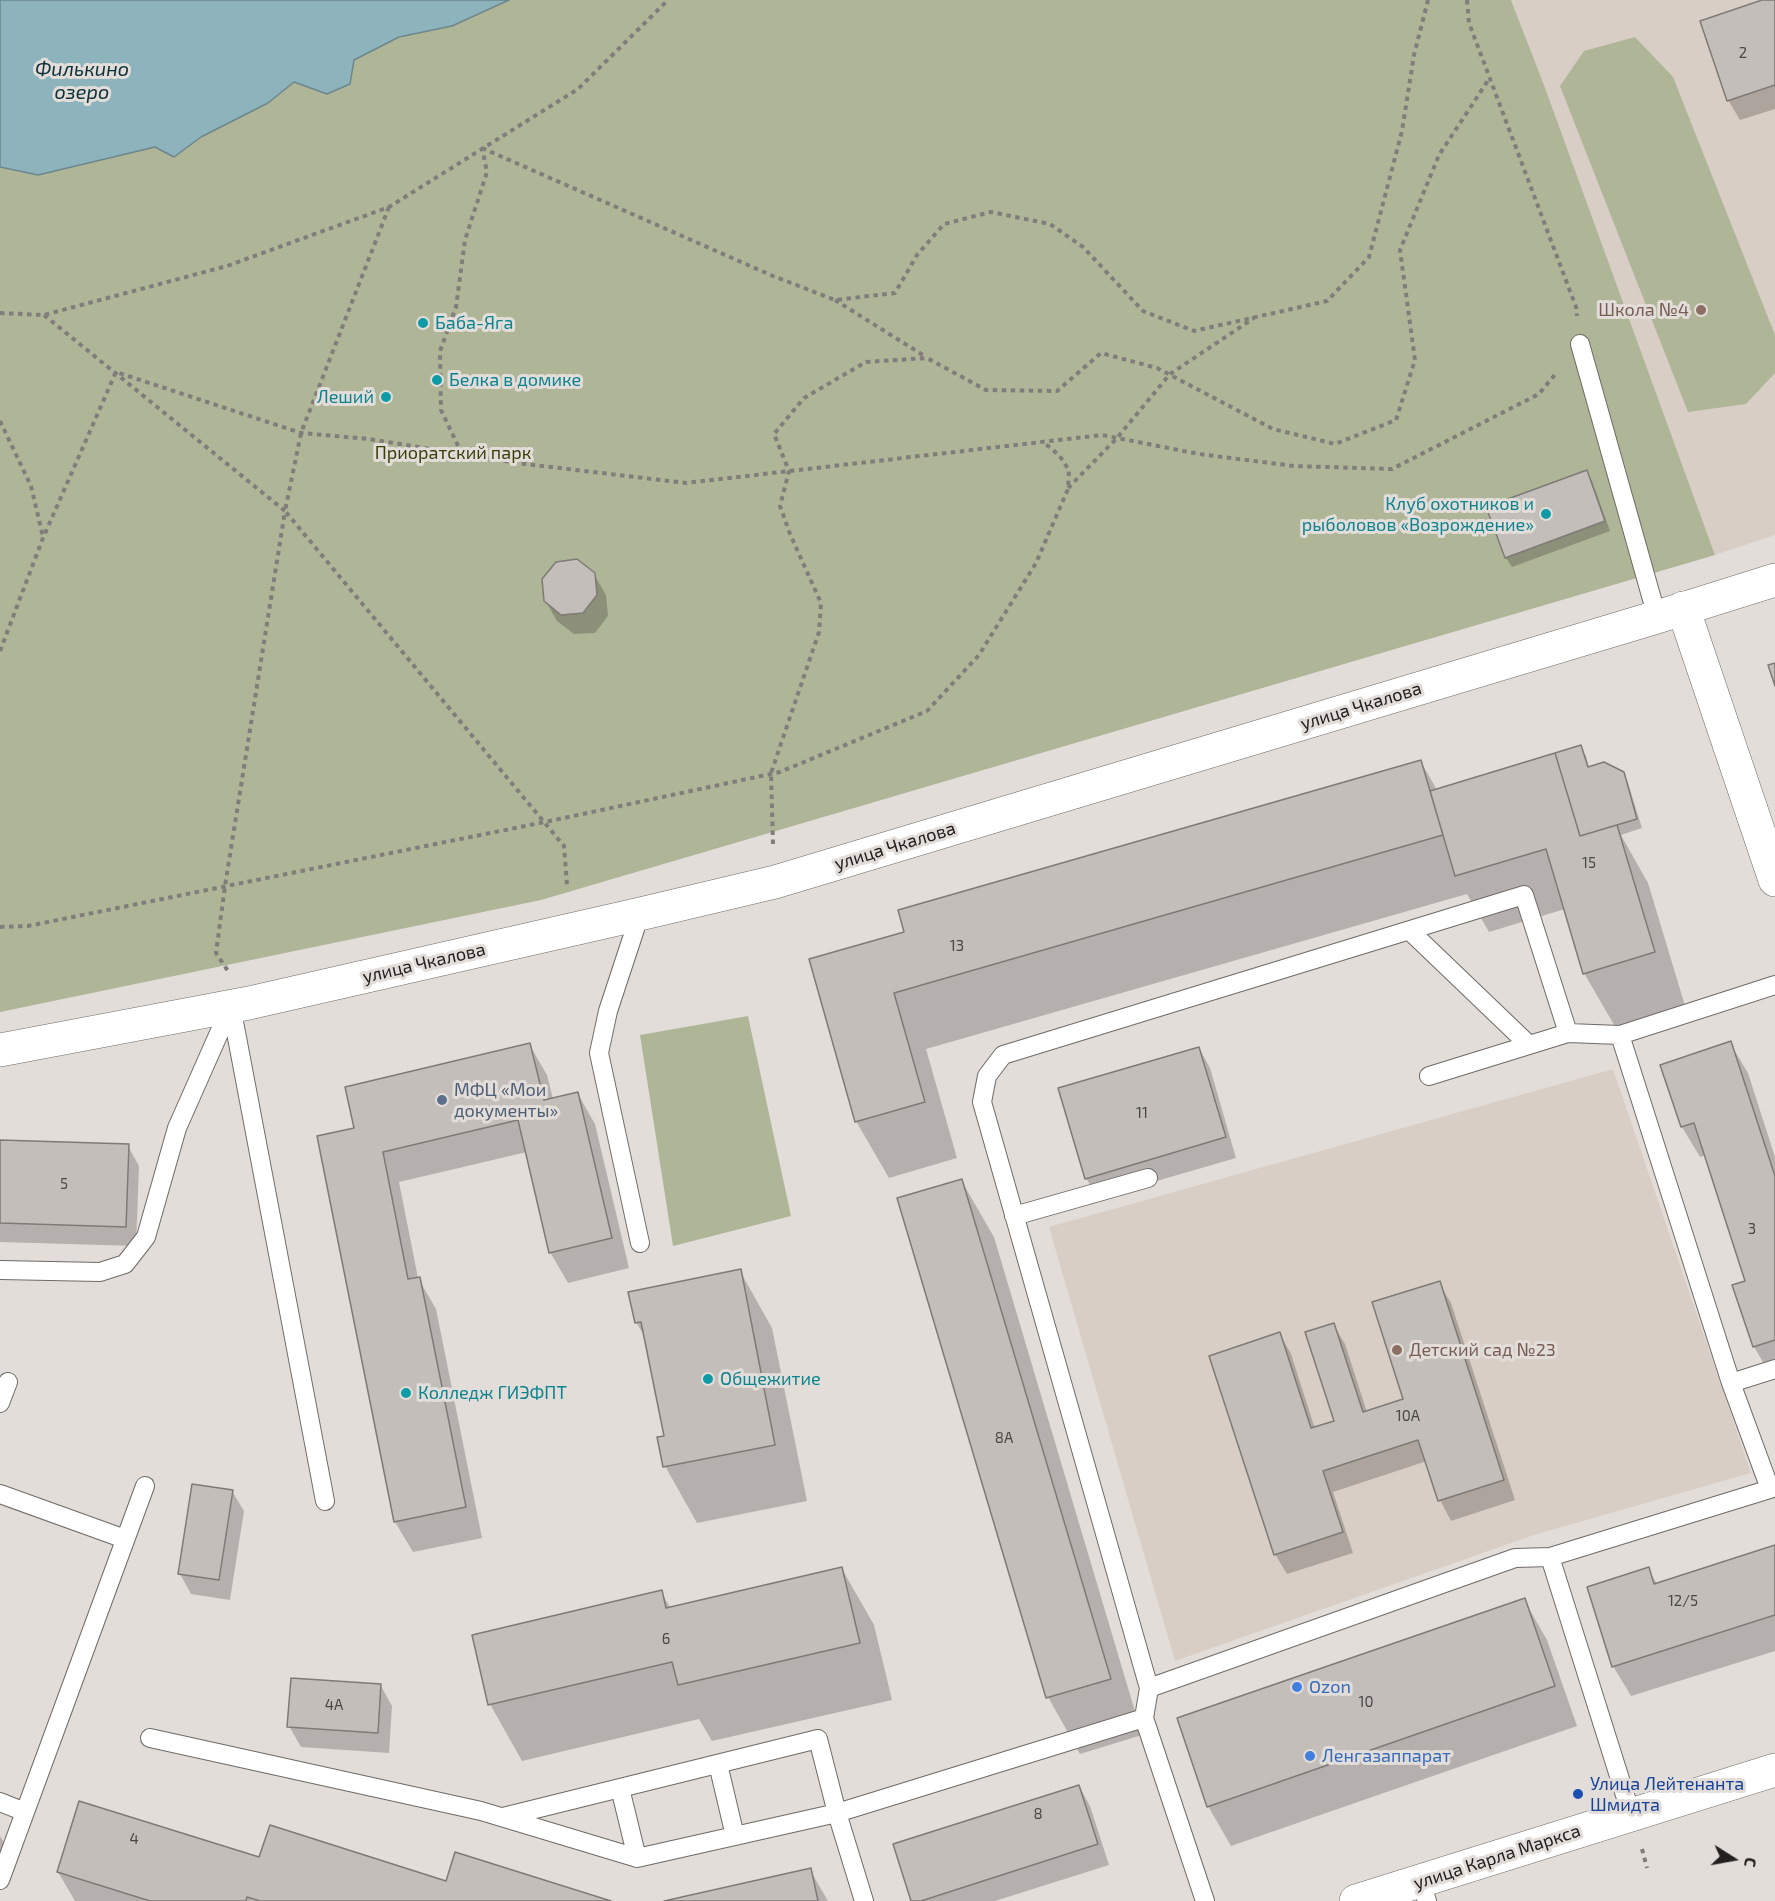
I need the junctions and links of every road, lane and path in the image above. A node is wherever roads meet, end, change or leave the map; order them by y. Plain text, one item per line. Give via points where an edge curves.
1 (1428, 0) edge
2 (1467, 0) edge
3 (666, 2) edge
4 (1490, 78) junction
5 (482, 148) junction
6 (389, 207) junction
7 (835, 300) junction
8 (0, 313) edge
9 (44, 315) junction
10 (1256, 317) junction
11 (1580, 344) junction
12 (927, 358) junction
13 (116, 372) junction
14 (1170, 374) junction
15 (0, 421) edge
16 (301, 433) junction
17 (1117, 438) junction
18 (1042, 442) junction
19 (462, 454) junction
20 (789, 471) junction
21 (1068, 489) junction
22 (285, 511) junction
23 (43, 538) junction
24 (1775, 580) edge
25 (1670, 613) junction
26 (0, 651) edge
27 (771, 773) junction
28 (1764, 814) edge
29 (545, 822) junction
30 (1775, 880) edge
31 (775, 882) junction
32 (567, 885) dead end
33 (225, 886) junction
34 (640, 914) junction
35 (0, 927) edge
36 (1410, 931) junction
37 (1775, 985) edge
38 (240, 1004) junction
39 (1568, 1033) junction
40 (1620, 1035) junction
41 (1529, 1045) junction
42 (0, 1050) edge
43 (1430, 1076) dead end
44 (1148, 1178) dead end
45 (1014, 1216) junction
46 (640, 1243) dead end
47 (0, 1270) edge
48 (1775, 1369) edge
49 (8, 1382) dead end
50 (1731, 1383) junction
51 (0, 1403) edge
52 (145, 1486) dead end
53 (0, 1494) edge
54 (325, 1501) dead end
55 (124, 1539) junction
56 (1550, 1557) junction
57 (1149, 1688) junction
58 (1144, 1718) junction
59 (150, 1738) dead end
60 (718, 1764) junction
61 (1775, 1770) edge
62 (620, 1788) junction
63 (0, 1802) edge
64 (25, 1812) junction
65 (837, 1814) junction
66 (501, 1817) junction
67 (1636, 1828) junction
68 (735, 1836) junction
69 (637, 1858) junction
70 (1647, 1868) dead end
71 (0, 1880) edge
72 (1424, 1891) edge
73 (864, 1901) edge
74 (1205, 1901) edge
75 (1356, 1901) edge

1 - 10 path via 1414,55 1402,131 1369,257 1327,301
2 - 4 path via 1468,23
3 - 5 path via 578,89
4 - 11 path via 1576,307
4 - 14 path via 1439,155 1400,250 1415,360 1396,420 1335,444 1273,429
5 - 6 path
5 - 7 path
5 - 19 path via 487,172 465,240 456,307 441,351 441,410
6 - 9 path via 227,266
6 - 16 path
7 - 10 path via 895,292 917,255 944,224 991,212 1050,224 1083,247 1143,312 1194,331
7 - 12 path
8 - 9 path
9 - 13 path
10 - 14 path
11 - 17 path via 1539,394 1392,469 1282,464 1199,454
11 - 25 lane
12 - 14 path via 986,390 1057,391 1101,353
12 - 20 path via 866,362 804,398 774,434
13 - 16 path
13 - 22 path
13 - 23 path
14 - 17 path
15 - 23 path via 31,486
16 - 19 path
16 - 22 path
17 - 18 path via 1102,435
17 - 21 path
18 - 20 path
18 - 21 path via 1059,455 1069,470
19 - 20 path via 686,483
20 - 27 path via 780,506 821,603 819,632
21 - 27 path via 1036,563 1001,622 980,655 927,711
22 - 29 path
22 - 33 path
23 - 26 path
24 - 25 main road, улица Чкалова
25 - 28 main road
25 - 31 main road, улица Чкалова
27 - 29 path
27 - 31 path
28 - 30 main road
29 - 32 path via 564,846
29 - 33 path
31 - 34 main road, улица Чкалова
33 - 35 path via 28,926
33 - 38 path via 216,953
34 - 38 main road, улица Чкалова
34 - 46 lane via 608,1011 600,1053
36 - 39 lane via 1524,896
36 - 41 lane
36 - 45 lane via 1003,1055 987,1076 982,1102
37 - 40 lane
38 - 42 main road, улица Чкалова
38 - 47 lane via 177,1128 146,1237 125,1264 100,1272
38 - 54 lane
39 - 40 lane
39 - 41 lane
40 - 50 lane
41 - 43 lane
44 - 45 lane
45 - 57 lane
48 - 50 lane
49 - 51 lane
50 - 56 lane via 1770,1489
52 - 55 lane
53 - 55 lane
55 - 64 lane
56 - 57 lane via 1515,1558
56 - 67 lane
57 - 58 lane
58 - 65 lane
58 - 74 lane
59 - 66 lane
60 - 62 lane
60 - 65 lane via 818,1739
60 - 68 lane
61 - 67 main road, улица Карла Маркса
62 - 66 lane
62 - 69 lane
63 - 64 lane
64 - 71 lane
65 - 68 lane
65 - 73 lane
66 - 69 lane
67 - 70 path
67 - 72 main road, улица Карла Маркса
68 - 69 lane
72 - 75 main road, улица Карла Маркса

